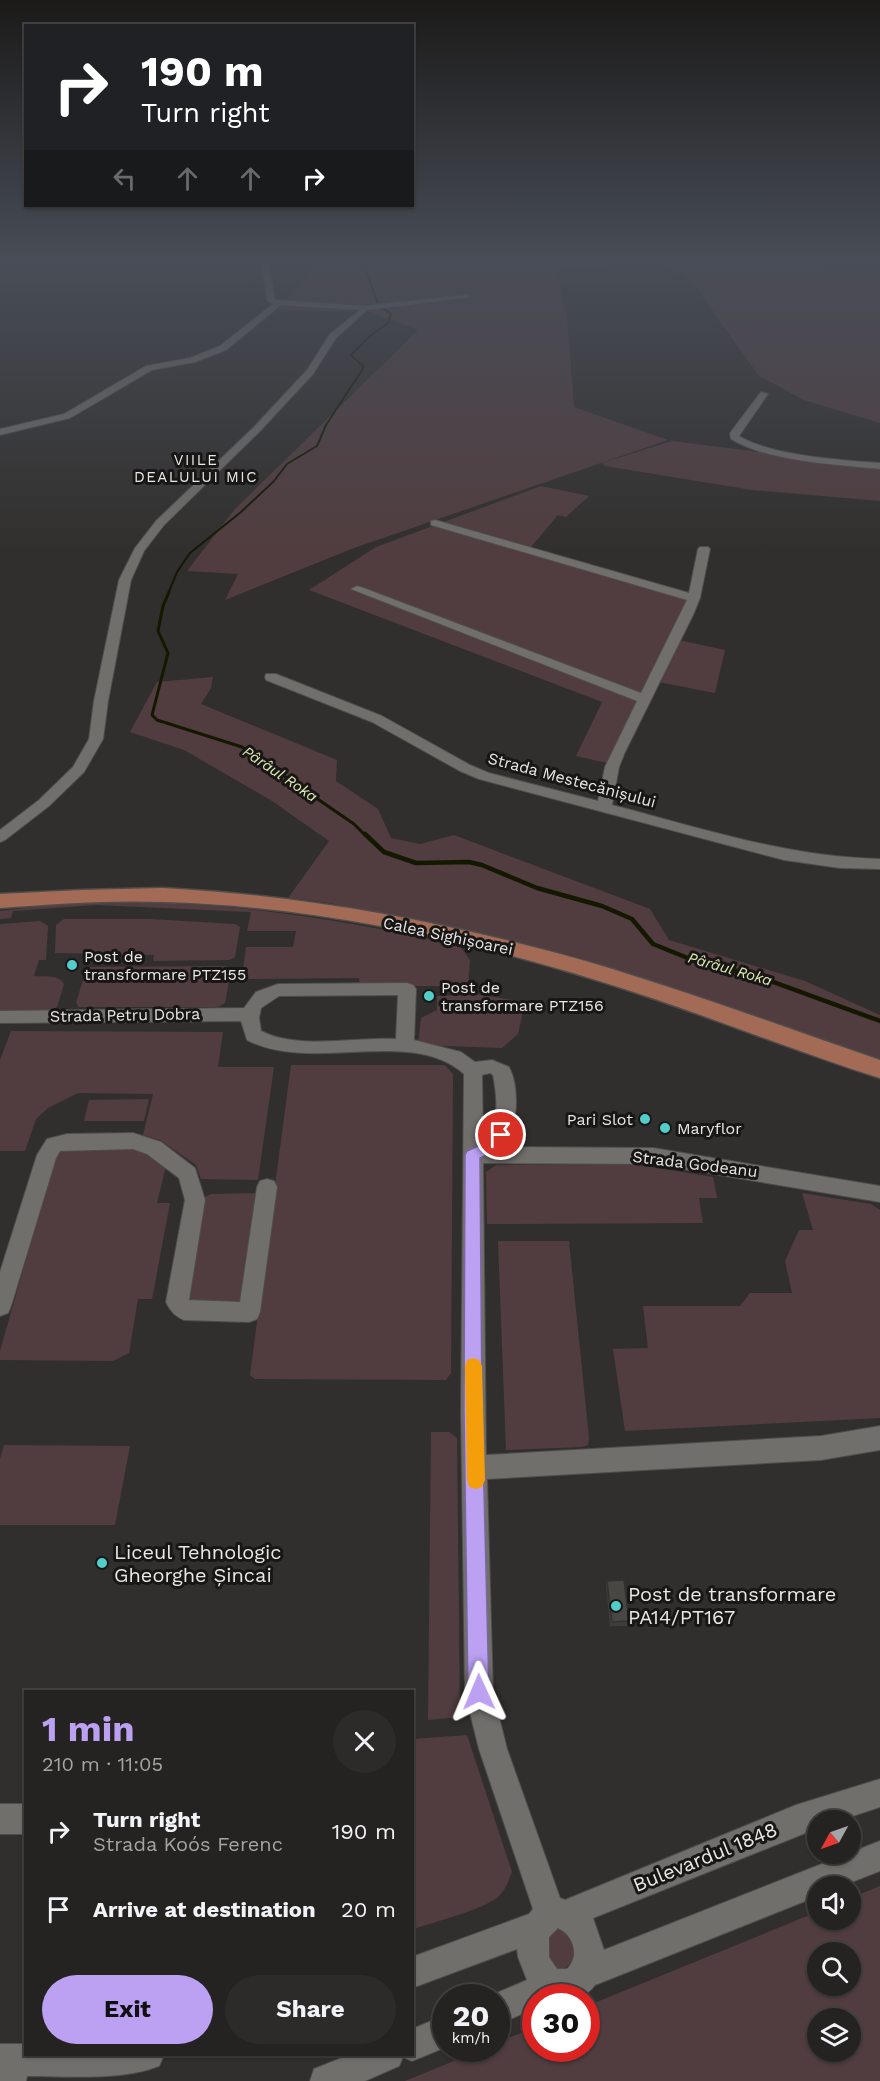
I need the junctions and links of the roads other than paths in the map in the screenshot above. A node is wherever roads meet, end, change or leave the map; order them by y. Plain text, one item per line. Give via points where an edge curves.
1 (194, 359) edge
2 (317, 359) edge
3 (764, 394) dead end
4 (0, 432) edge
5 (880, 466) edge
6 (435, 523) dead end
7 (704, 549) dead end
8 (357, 589) dead end
9 (694, 598) junction
10 (271, 677) dead end
11 (644, 699) junction
12 (604, 807) junction
13 (0, 837) edge
14 (880, 864) edge
15 (0, 901) edge
16 (251, 1014) junction
17 (0, 1017) edge
18 (405, 1047) junction
19 (880, 1069) edge
20 (473, 1071) junction
21 (472, 1155) junction
22 (267, 1187) dead end
23 (880, 1194) edge
24 (0, 1306) edge
25 (880, 1438) edge
26 (476, 1468) junction
27 (880, 1793) edge
28 (24, 1819) edge
29 (0, 1820) edge
30 (880, 1856) edge
31 (551, 1918) junction
32 (414, 1972) edge
33 (585, 1973) junction
34 (553, 1984) edge
35 (572, 1984) edge
36 (432, 2037) edge
37 (414, 2044) edge
38 (141, 2056) edge
39 (386, 2056) edge
40 (8, 2067) edge
41 (327, 2081) edge

1 - 4 street via 148,368 67,417
2 - 13 street via 303,380 160,523 139,550 125,580 96,739 79,769
3 - 5 street via 735,433 738,442
6 - 9 street
7 - 9 street
8 - 11 street
9 - 11 street
10 - 12 street, Strada Mestecănișului via 399,729 484,776
11 - 12 street via 612,767
12 - 14 street, Strada Mestecănișului via 784,855
15 - 19 main road, Calea Sighișoarei via 163,895 317,909 426,929 563,962
16 - 17 street, Strada Petru Dobra
16 - 18 street via 253,1035 267,1043 287,1047
16 - 18 street via 253,1004 262,995 278,990 407,989
18 - 20 street via 456,1058
20 - 21 street
20 - 21 street via 492,1066 502,1072 506,1085 501,1135 488,1149
21 - 23 street, Strada Godeanu via 653,1156
21 - 26 street
22 - 24 street via 249,1312 184,1310 177,1302 195,1200 188,1174 154,1148 134,1141 54,1145 47,1155
25 - 26 street via 820,1448
26 - 31 street via 479,1692 485,1725
27 - 31 street, Bulevardul 1848 via 796,1820
28 - 29 street
30 - 33 street
31 - 32 street, Bulevardul 1848
31 - 33 street via 577,1921 585,1932 589,1960
31 - 34 street via 532,1938 534,1960 544,1978
33 - 35 street
36 - 37 street
38 - 40 street
39 - 41 street

